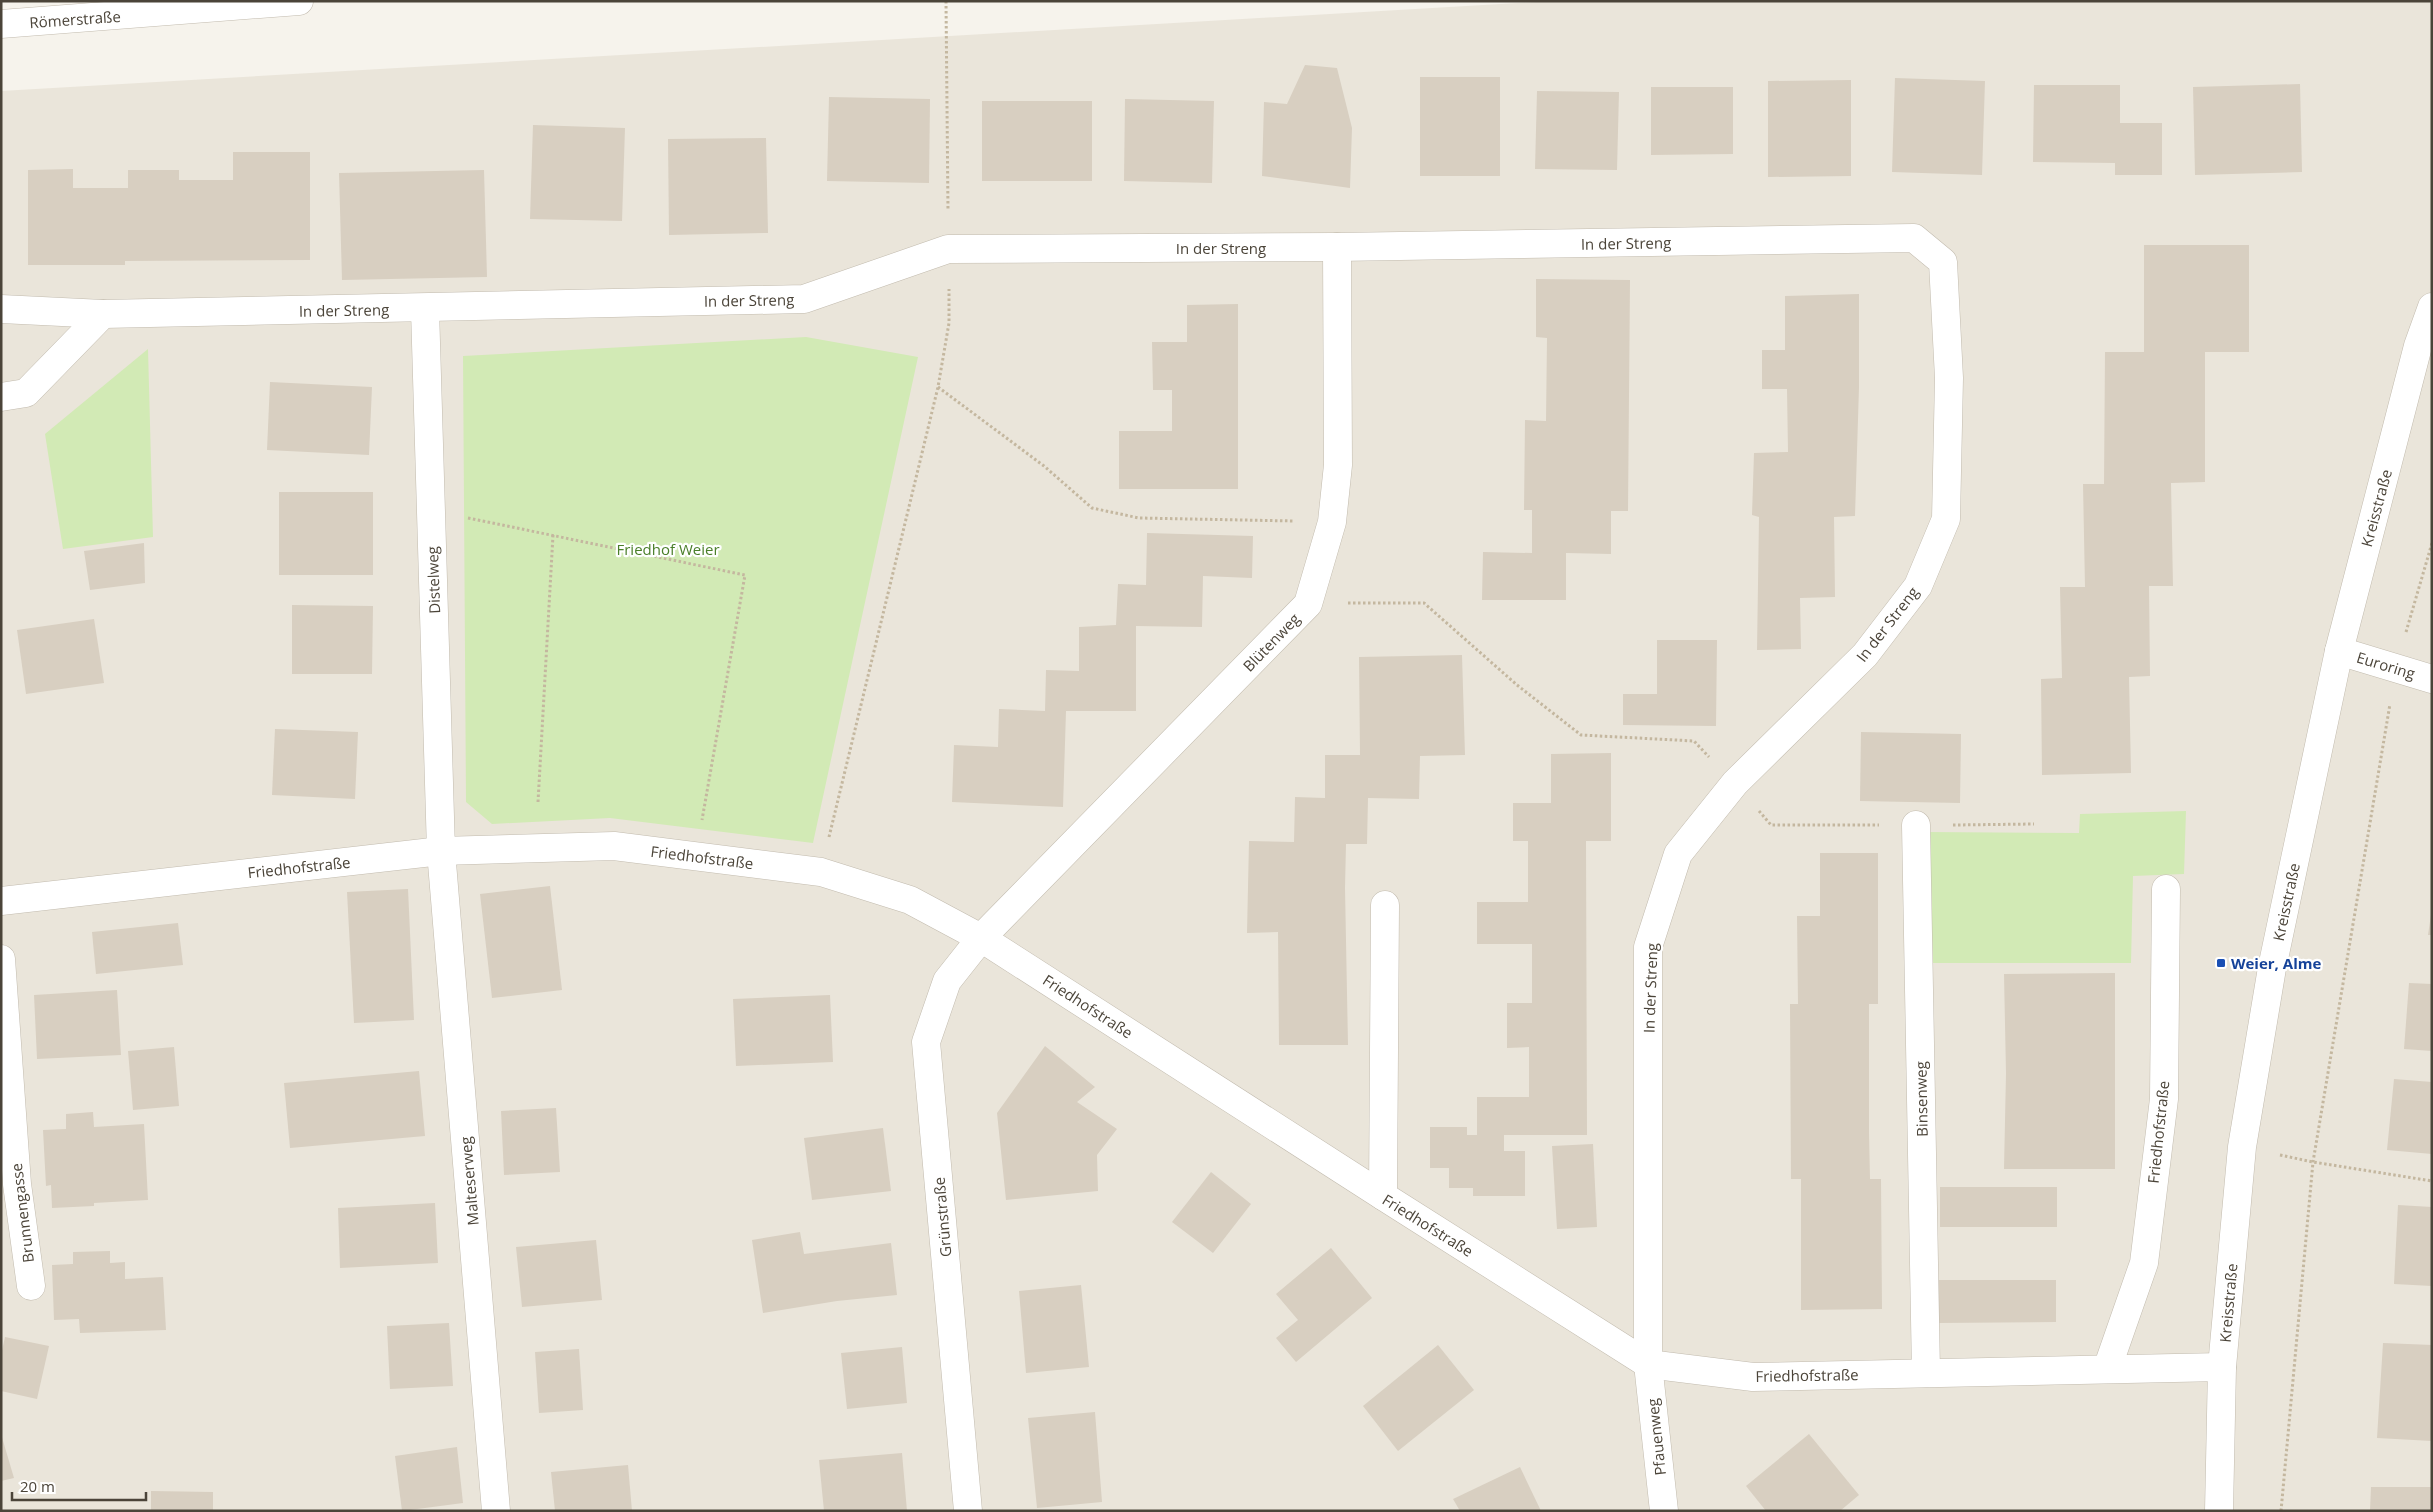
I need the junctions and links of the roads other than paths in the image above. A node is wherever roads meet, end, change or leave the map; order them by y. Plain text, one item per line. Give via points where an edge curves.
1 (299, 1) edge
2 (1, 24) edge
3 (1337, 248) junction
4 (2432, 307) edge
5 (1, 309) edge
6 (425, 309) junction
7 (103, 314) junction
8 (1, 397) edge
9 (2339, 651) junction
10 (2432, 678) edge
11 (1916, 825) road end
12 (441, 851) junction
13 (2166, 889) dead end
14 (1, 901) edge
15 (1385, 905) dead end
16 (982, 938) junction
17 (1, 959) edge
18 (1383, 1196) junction
19 (31, 1286) dead end
20 (1648, 1364) junction
21 (2222, 1367) junction
22 (2107, 1369) junction
23 (1926, 1373) junction
24 (496, 1511) edge
25 (968, 1511) edge
26 (1664, 1511) edge
27 (2219, 1511) edge

1 - 2 street, Römerstraße
3 - 6 street, In der Streng via 948,249 804,299
3 - 16 street, Blütenweg via 1338,465 1332,522 1308,604
3 - 20 street, In der Streng via 1914,238 1943,262 1949,378 1946,519 1918,586 1865,655 1735,783 1678,854 1648,947
4 - 9 street, Kreisstraße via 2418,346
5 - 7 street, In der Streng
6 - 7 street, In der Streng
6 - 12 street, Distelweg
7 - 8 street via 26,394
9 - 10 street, Euroring
9 - 21 street, Kreisstraße via 2272,968 2242,1146
11 - 23 street, Binsenweg
12 - 14 street, Friedhofstraße
12 - 16 street, Friedhofstraße via 614,846 821,872 910,900
12 - 24 street, Malteserweg
13 - 22 street, Friedhofstraße via 2164,1099 2144,1263
15 - 18 street
16 - 18 street, Friedhofstraße
16 - 25 street, Grünstraße via 947,981 926,1042
17 - 19 street, Brunnengasse via 17,1184
18 - 20 street, Friedhofstraße
20 - 23 street, Friedhofstraße via 1754,1377
20 - 26 street, Pfauenweg
21 - 22 street, Friedhofstraße
21 - 27 street, Kreisstraße
22 - 23 street, Friedhofstraße

